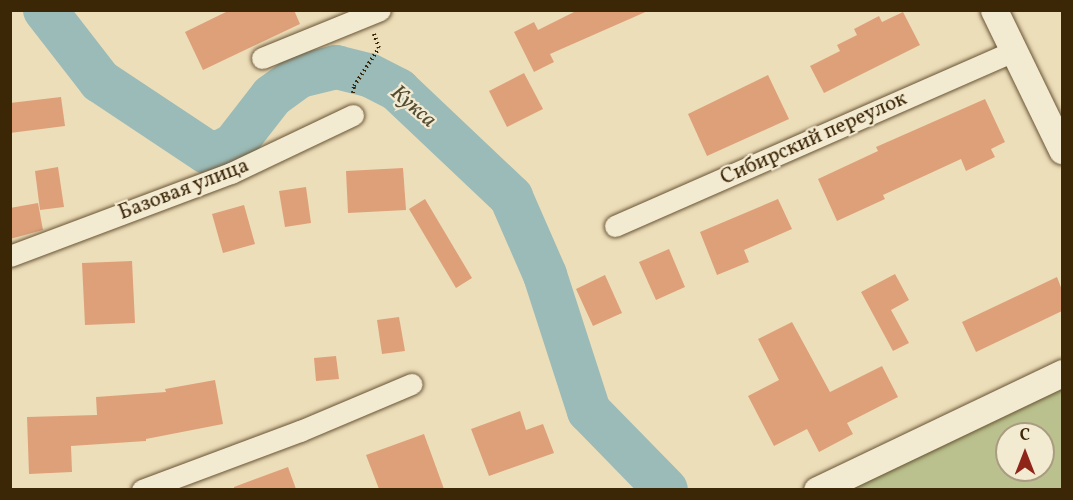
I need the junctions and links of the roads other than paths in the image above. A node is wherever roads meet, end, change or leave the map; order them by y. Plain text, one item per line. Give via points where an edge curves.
1 (994, 10) edge
2 (374, 13) edge
3 (1013, 51) junction
4 (262, 58) dead end
5 (353, 115) dead end
6 (1062, 150) edge
7 (615, 226) dead end
8 (10, 256) edge
9 (1062, 373) edge
10 (411, 384) dead end
11 (142, 489) edge
12 (817, 489) edge

1 - 3 street
2 - 4 street
3 - 6 street
3 - 7 street, Сибирский переулок
5 - 8 street, Базовая улица via 231,173
9 - 12 street
10 - 11 street

